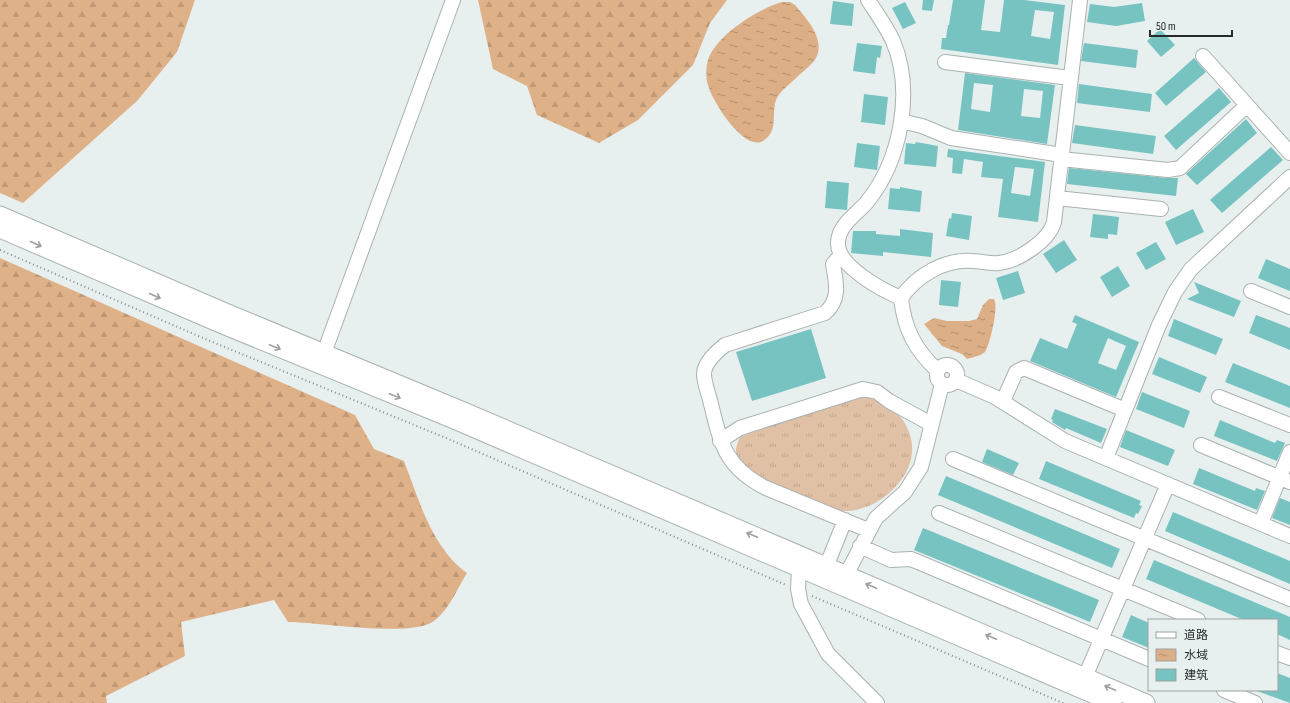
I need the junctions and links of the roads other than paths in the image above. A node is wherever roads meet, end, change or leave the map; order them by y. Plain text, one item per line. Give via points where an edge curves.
1 (453, 0) edge
2 (868, 0) edge
3 (1080, 0) edge
4 (1202, 56) dead end
5 (946, 62) dead end
6 (1070, 78) junction
7 (1247, 105) junction
8 (901, 121) junction
9 (1290, 153) edge
10 (1062, 157) junction
11 (1290, 177) edge
12 (1057, 198) junction
13 (1161, 209) dead end
14 (0, 215) edge
15 (0, 229) edge
16 (840, 255) junction
17 (1251, 291) dead end
18 (901, 298) junction
19 (1290, 307) edge
20 (324, 353) junction
21 (937, 370) junction
22 (956, 380) junction
23 (942, 384) junction
24 (1219, 397) dead end
25 (1003, 401) junction
26 (1125, 410) junction
27 (931, 424) junction
28 (1290, 425) edge
29 (720, 441) junction
30 (1201, 445) dead end
31 (1290, 452) edge
32 (953, 458) dead end
33 (1106, 458) junction
34 (1285, 480) edge
35 (1168, 484) junction
36 (939, 513) dead end
37 (845, 520) junction
38 (1261, 523) junction
39 (868, 530) junction
40 (1290, 536) edge
41 (1144, 539) junction
42 (860, 546) junction
43 (826, 567) junction
44 (799, 569) junction
45 (846, 575) junction
46 (1123, 589) junction
47 (1290, 599) edge
48 (1196, 619) edge
49 (1101, 638) junction
50 (1278, 653) edge
51 (1148, 658) edge
52 (1290, 658) edge
53 (1085, 677) junction
54 (1226, 691) edge
55 (877, 703) edge
56 (1113, 703) edge
57 (1146, 703) edge
58 (1255, 703) edge

1 - 20 street
2 - 8 street via 888,30 898,56 903,85
3 - 6 street
4 - 7 street
5 - 6 street
6 - 10 street
7 - 9 street
7 - 10 street via 1180,168 1168,170
8 - 10 street via 952,138
8 - 16 street via 896,145 882,177 868,201 842,229 838,241
10 - 12 street
11 - 26 street via 1179,283
12 - 13 street
12 - 18 street via 1050,233 1021,255 1002,263 971,261 942,266 919,278
14 - 20 main road
15 -> 44 main road via 210,320 454,420
16 - 18 street via 867,280
16 - 29 street via 833,264 836,299 825,313 725,345 709,362 704,374
17 - 19 street
18 - 21 street via 911,338 922,355
43 -> 20 main road via 459,408
21 - 22 street via 944,365 953,366 957,372
21 - 23 street via 936,378
22 - 23 street via 950,385
22 - 25 street
23 - 27 street
24 - 28 street
25 - 26 street via 1016,372 1024,368
25 - 33 street via 1051,433
26 - 33 street
27 - 29 street via 877,392 863,389 740,428
27 - 39 street via 921,467 916,477 905,492 876,518
29 - 37 street via 734,465 751,481
30 - 34 street
31 - 34 street
32 - 41 street
33 - 35 street
34 - 38 street
35 - 38 street
35 - 41 street
36 - 46 street
37 - 39 street
37 - 43 street
38 - 40 street
39 - 42 street
41 - 46 street
41 - 47 street
42 - 45 street
42 - 49 street via 891,560 911,559
43 - 45 main road
44 - 55 street via 798,590 804,610 828,654
44 - 56 main road
53 -> 45 main road
46 - 48 street
46 - 49 street
49 - 51 street
49 - 53 street
50 - 52 street
57 -> 53 main road
54 - 58 street

